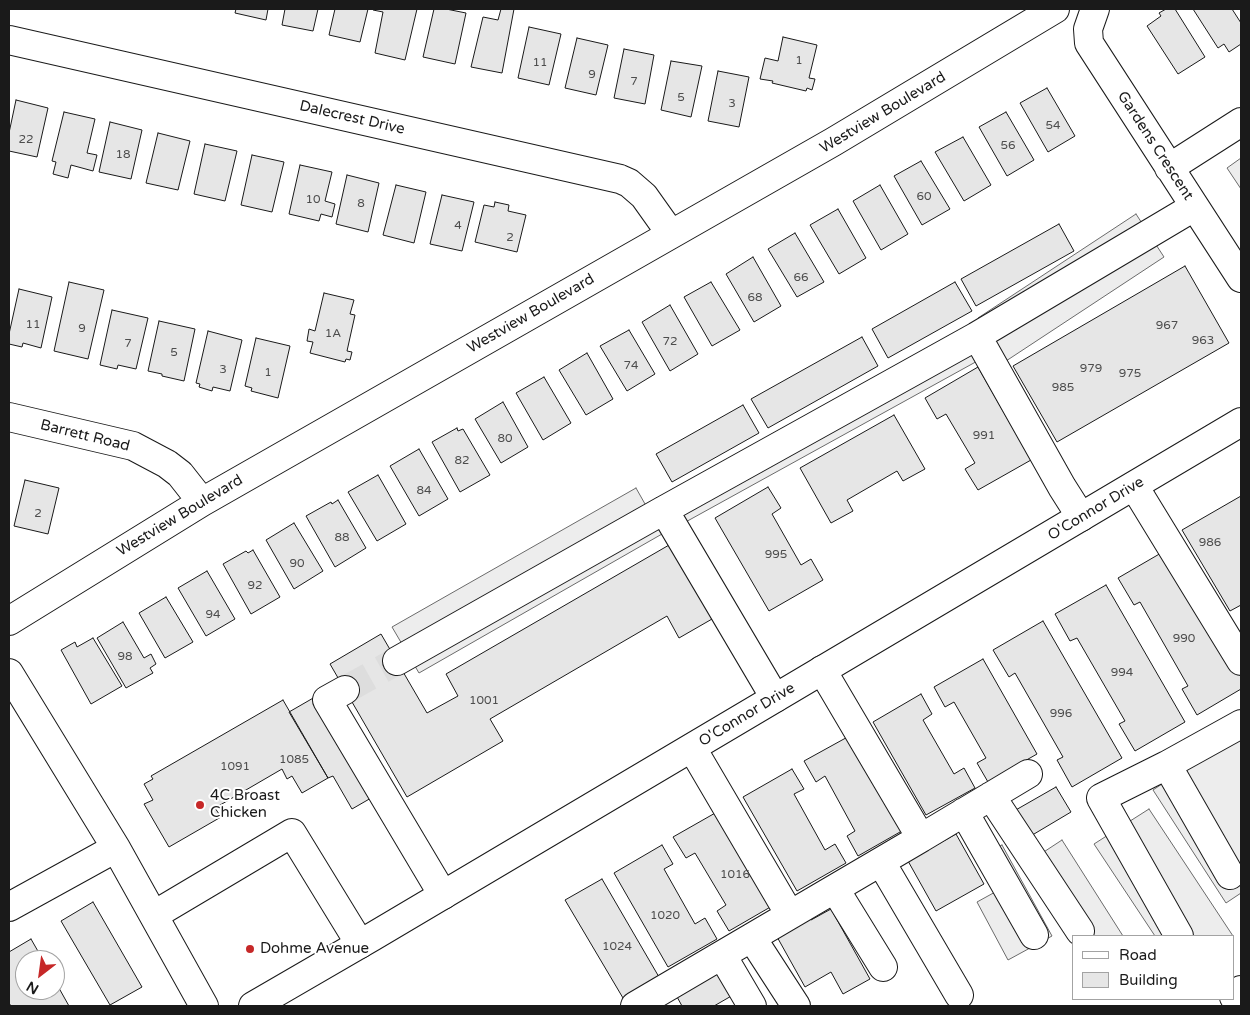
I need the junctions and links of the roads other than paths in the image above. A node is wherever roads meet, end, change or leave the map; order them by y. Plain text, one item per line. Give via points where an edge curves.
1 (1055, 9) edge
2 (1095, 9) edge
3 (9, 40) edge
4 (1241, 122) edge
5 (1169, 168) junction
6 (1194, 208) junction
7 (671, 234) junction
8 (1241, 278) edge
9 (977, 336) junction
10 (9, 417) edge
11 (1241, 422) edge
12 (1134, 486) junction
13 (202, 502) junction
14 (664, 510) junction
15 (1081, 517) junction
16 (9, 620) edge
17 (1241, 661) edge
18 (397, 662) tunnel mouth
19 (822, 670) junction
20 (9, 673) edge
21 (345, 690) tunnel mouth
22 (775, 698) junction
23 (1241, 724) edge
24 (692, 748) junction
25 (1167, 766) junction
26 (1028, 774) dead end
27 (991, 796) junction
28 (964, 812) junction
29 (921, 838) junction
30 (116, 848) junction
31 (881, 862) junction
32 (1230, 875) dead end
33 (835, 889) junction
34 (443, 895) junction
35 (9, 907) edge
36 (154, 915) junction
37 (790, 915) junction
38 (1080, 931) dead end
39 (1034, 935) dead end
40 (1178, 935) edge
41 (752, 938) junction
42 (360, 944) junction
43 (722, 955) junction
44 (883, 967) dead end
45 (959, 995) dead end
46 (204, 1006) edge
47 (253, 1006) edge
48 (635, 1006) edge
49 (752, 1006) edge
50 (796, 1006) edge

1 - 7 street, Westview Boulevard via 833,142
2 - 5 street, Gardens Crescent via 1088,29 1089,43
3 - 7 street, Dalecrest Drive via 620,179 644,196
4 - 5 street
5 - 6 street, Gardens Crescent
6 - 8 street, Gardens Crescent
6 - 9 street
7 - 13 street, Westview Boulevard
9 - 14 street
9 - 15 street
10 - 13 street, Barrett Road via 133,446 180,474
11 - 12 street, O'Connor Drive
12 - 15 street, O'Connor Drive
12 - 17 street
13 - 16 street, Westview Boulevard
14 - 18 street
14 - 22 street
15 - 19 street, O'Connor Drive
19 - 22 street, O'Connor Drive
19 - 29 street
20 - 30 street
21 - 34 street via 327,700
22 - 24 street, O'Connor Drive
23 - 25 street
24 - 34 street, O'Connor Drive
24 - 37 street
25 - 32 street
25 - 40 street via 1101,798
26 - 27 street
27 - 28 street
27 - 38 street
28 - 29 street
28 - 39 street
29 - 31 street
30 - 35 street
30 - 36 street
31 - 33 street
31 - 45 street
33 - 37 street
33 - 44 street
34 - 42 street, O'Connor Drive
36 - 42 street via 292,832
36 - 46 street
37 - 41 street
41 - 43 street
41 - 50 street
42 - 47 street, O'Connor Drive
43 - 48 street
43 - 49 street

